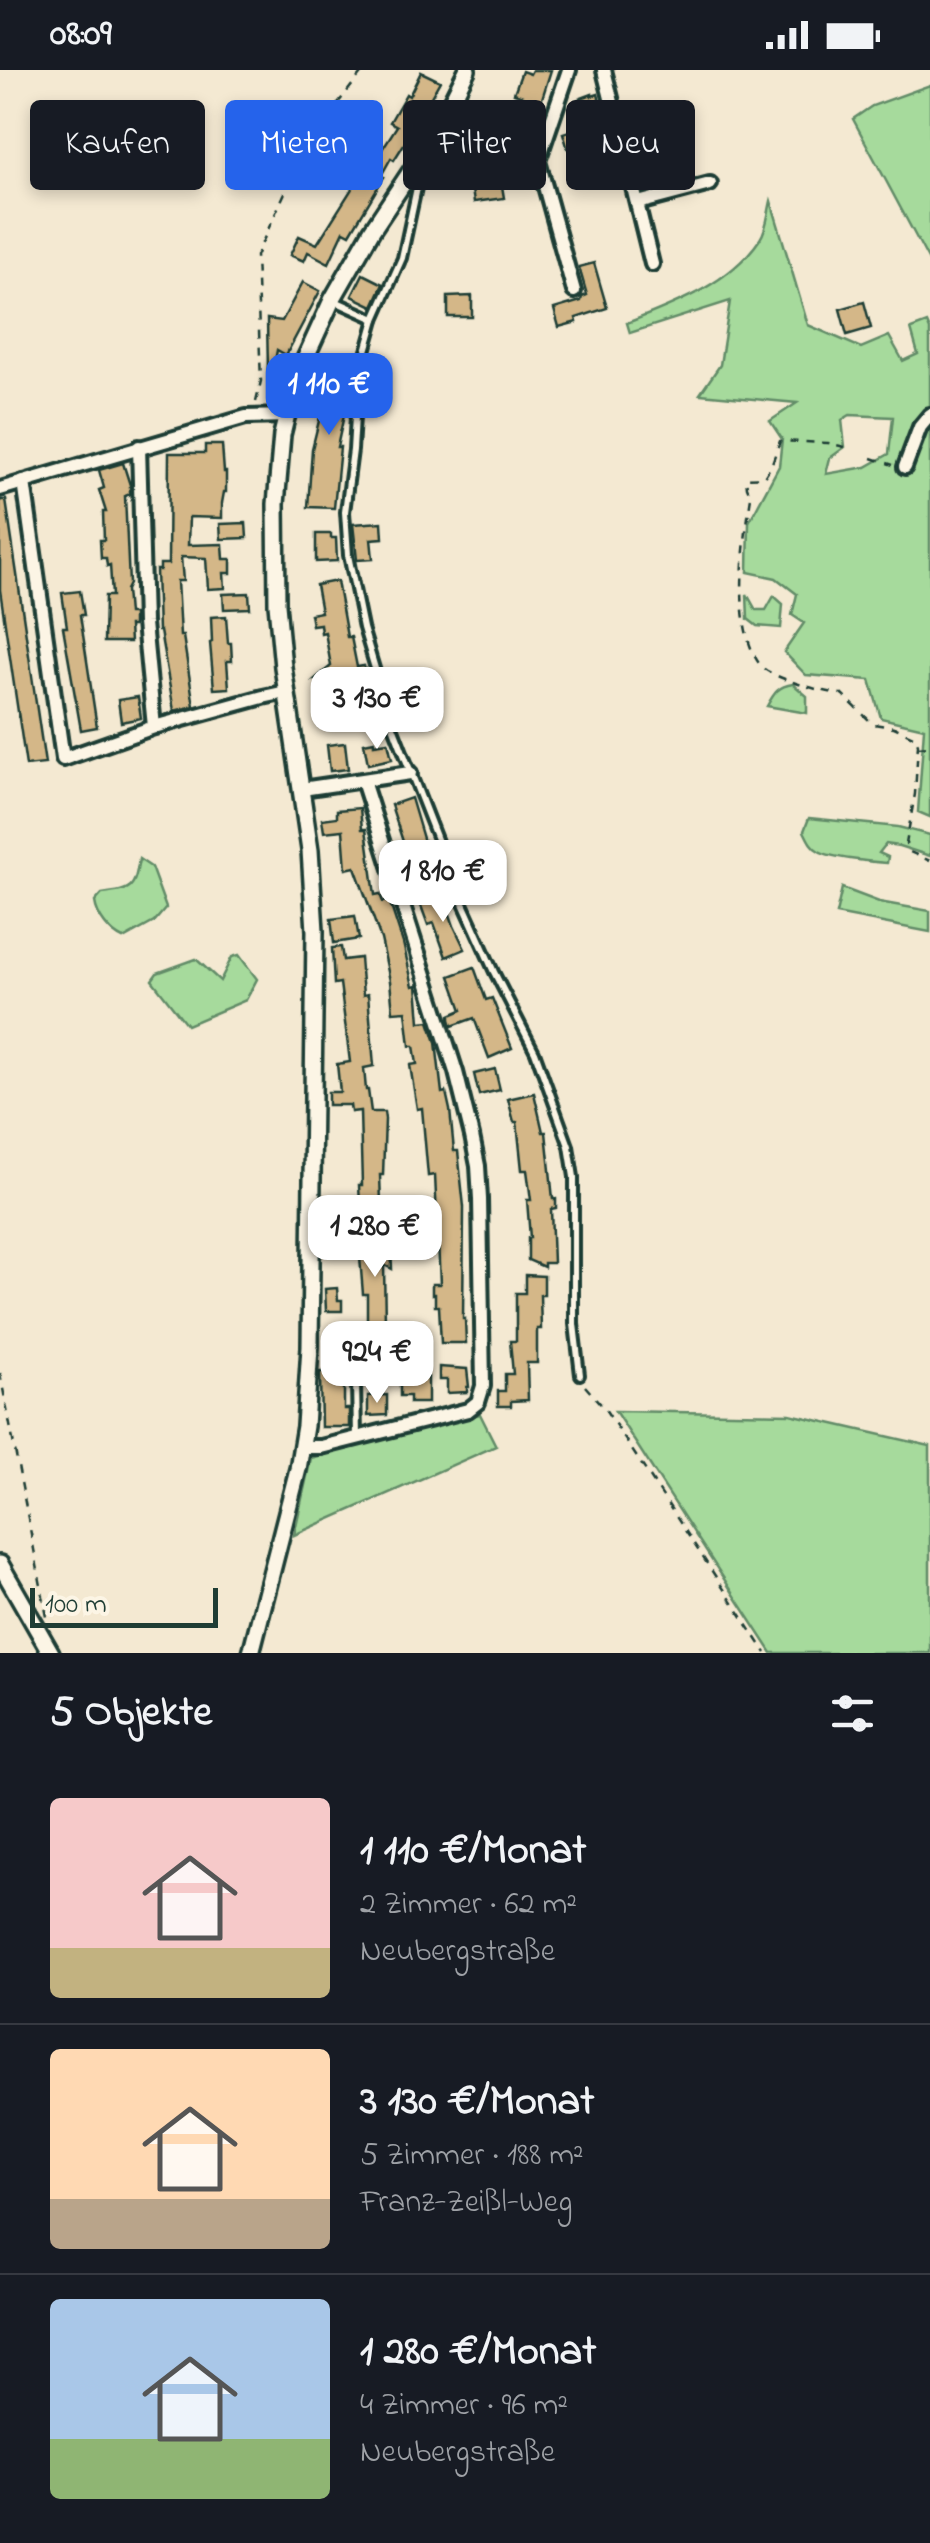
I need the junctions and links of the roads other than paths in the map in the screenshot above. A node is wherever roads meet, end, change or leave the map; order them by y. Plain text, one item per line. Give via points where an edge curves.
1 (467, 70) edge
2 (569, 70) edge
3 (604, 70) edge
4 (453, 100) edge
5 (710, 184) dead end
6 (403, 185) edge
7 (417, 190) edge
8 (638, 203) junction
9 (652, 264) dead end
10 (574, 291) dead end
11 (332, 300) junction
12 (375, 319) junction
13 (930, 415) edge
14 (285, 416) junction
15 (139, 447) junction
16 (904, 467) road end
17 (24, 482) junction
18 (0, 489) edge
19 (286, 692) junction
20 (154, 727) junction
21 (410, 774) junction
22 (363, 782) junction
23 (302, 789) junction
24 (580, 1375) road end
25 (356, 1380) dead end
26 (358, 1438) junction
27 (302, 1447) junction
28 (0, 1564) edge
29 (50, 1650) edge
30 (251, 1653) edge

1 - 4 street
2 - 10 street via 538,161
3 - 8 street
5 - 8 street
6 - 11 street
7 - 12 lane via 402,258
8 - 9 street
11 - 12 lane
11 - 14 street
12 - 21 lane via 356,389 345,512 348,555 381,696
13 - 16 street
14 - 15 street via 256,415
14 - 19 street via 275,537
15 - 17 street
15 - 20 street
17 - 18 street
17 - 20 street via 63,758
19 - 20 street
19 - 23 street
21 - 22 street
21 - 24 lane via 535,1052 569,1146
22 - 23 street
22 - 26 street via 456,1072 478,1166 483,1386 468,1410
23 - 27 street via 315,931
25 - 26 lane
26 - 27 street
27 - 30 street
28 - 29 street

